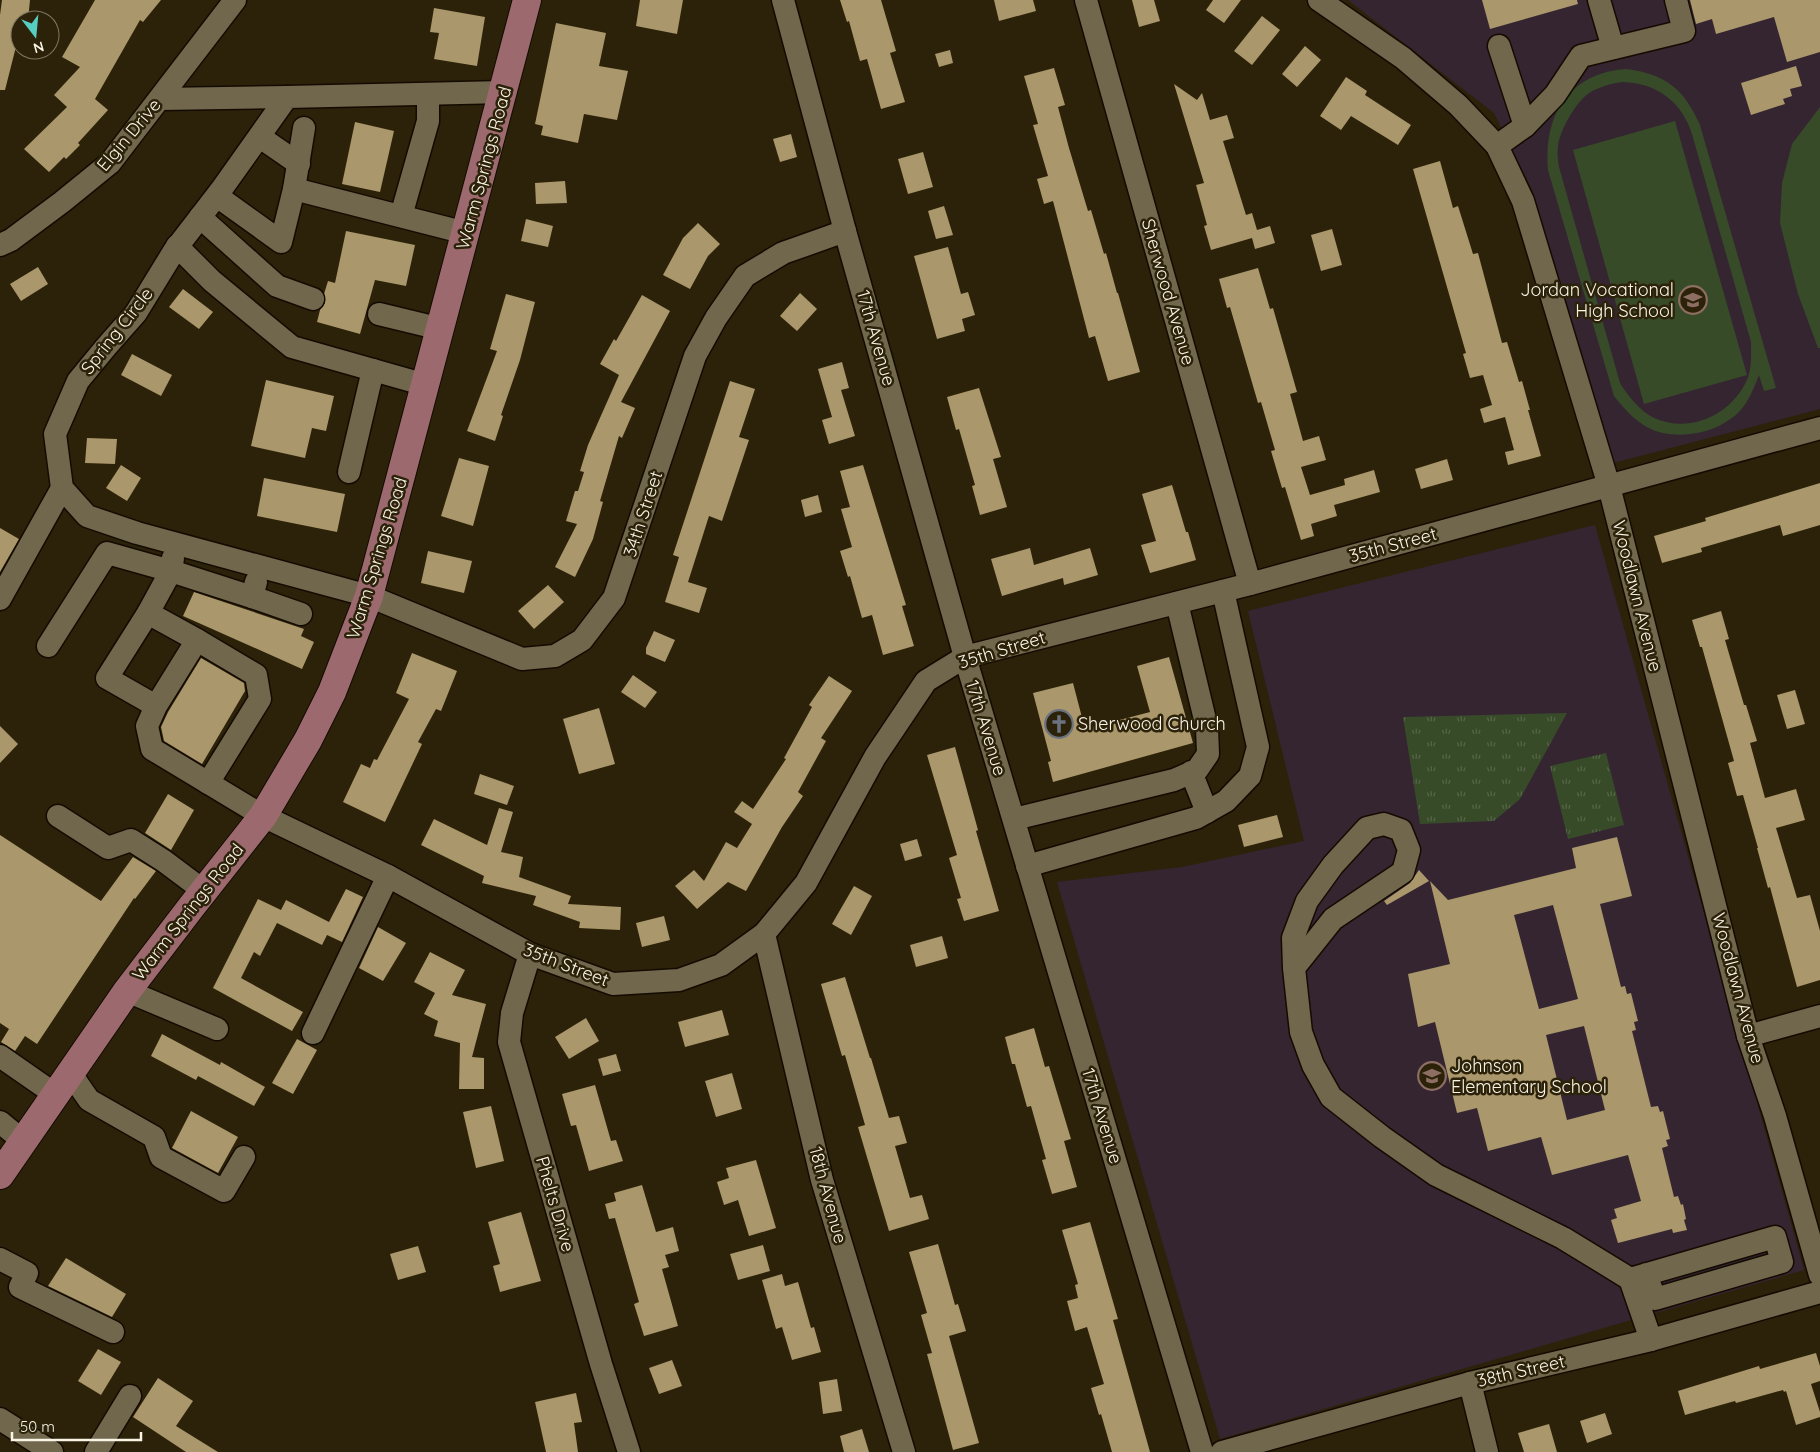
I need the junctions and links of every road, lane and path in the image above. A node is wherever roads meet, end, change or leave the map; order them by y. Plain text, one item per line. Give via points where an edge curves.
1 (235, 0) edge
2 (527, 0) edge
3 (783, 0) edge
4 (1086, 0) edge
5 (1319, 0) edge
6 (1599, 0) edge
7 (1676, 0) edge
8 (1499, 46) dead end
9 (1613, 48) junction
10 (504, 92) junction
11 (428, 94) junction
12 (287, 97) junction
13 (160, 99) junction
14 (1525, 126) junction
15 (304, 128) dead end
16 (260, 136) junction
17 (1497, 146) junction
18 (299, 164) junction
19 (294, 190) junction
20 (217, 196) junction
21 (401, 216) junction
22 (200, 217) junction
23 (846, 231) junction
24 (466, 233) junction
25 (0, 245) edge
26 (177, 246) junction
27 (313, 299) dead end
28 (379, 314) dead end
29 (441, 329) junction
30 (374, 370) junction
31 (426, 385) junction
32 (1820, 428) edge
33 (348, 472) dead end
34 (1609, 486) junction
35 (62, 488) junction
36 (176, 544) junction
37 (259, 566) junction
38 (171, 571) junction
39 (1250, 584) junction
40 (1223, 591) junction
41 (369, 596) junction
42 (252, 597) junction
43 (0, 598) edge
44 (1177, 603) junction
45 (148, 613) junction
46 (301, 614) dead end
47 (197, 640) junction
48 (48, 646) dead end
49 (965, 657) junction
50 (156, 706) junction
51 (1191, 772) junction
52 (208, 783) junction
53 (1207, 812) junction
54 (58, 816) dead end
55 (263, 816) junction
56 (1014, 819) junction
57 (1027, 866) junction
58 (388, 876) junction
59 (204, 891) junction
60 (764, 934) junction
61 (530, 954) junction
62 (1294, 968) junction
63 (127, 991) junction
64 (1820, 1016) edge
65 (217, 1029) dead end
66 (313, 1033) dead end
67 (1748, 1036) junction
68 (0, 1056) edge
69 (63, 1084) junction
70 (0, 1122) edge
71 (23, 1141) junction
72 (244, 1157) dead end
73 (0, 1175) edge
74 (0, 1259) edge
75 (1820, 1274) edge
76 (1638, 1276) junction
77 (1820, 1292) edge
78 (113, 1332) dead end
79 (1651, 1340) junction
80 (1470, 1383) junction
81 (130, 1396) dead end
82 (0, 1420) edge
83 (52, 1452) edge
84 (96, 1452) edge
85 (629, 1452) edge
86 (904, 1452) edge
87 (1202, 1452) edge
88 (1222, 1452) edge
89 (1488, 1452) edge

1 - 13 street, Elgin Drive
2 - 10 main road, Warm Springs Road
3 - 23 street, 17th Avenue
4 - 39 street, Sherwood Avenue
5 - 17 street, Woodlawn Avenue via 1403,58 1458,105
6 - 9 street
7 - 9 street via 1684,31
8 - 14 street
9 - 14 street via 1580,56 1555,95
10 - 11 street
10 - 24 main road, Warm Springs Road
11 - 12 street
11 - 21 street via 428,121
12 - 13 street
12 - 16 street, Spring Circle
13 - 25 street, Elgin Drive via 110,163 11,240
14 - 17 street
15 - 18 street
16 - 18 street
16 - 20 street, Spring Circle
17 - 34 street, Woodlawn Avenue via 1523,201
18 - 19 street
19 - 20 street via 280,242
19 - 21 street
20 - 22 street, Spring Circle
21 - 24 street
22 - 26 street, Spring Circle
22 - 27 street via 277,286
23 - 41 street, 34th Street via 783,253 745,276 716,318 695,356 614,598 582,640 555,656 522,659
23 - 49 street, 17th Avenue
24 - 29 main road, Warm Springs Road
26 - 30 street via 212,281 292,347
26 - 35 street, Spring Circle via 136,313 78,381 55,434
28 - 29 street
29 - 31 main road, Warm Springs Road
30 - 31 street
30 - 33 street
31 - 41 main road, Warm Springs Road
32 - 34 street, 35th Street
34 - 39 street, 35th Street
34 - 67 street, Woodlawn Avenue
35 - 36 street via 87,516
35 - 43 street
36 - 37 street
36 - 38 street
37 - 41 street
37 - 42 street
38 - 42 street
38 - 45 street
38 - 48 street via 107,553
39 - 40 street, 35th Street
40 - 44 street, 35th Street
40 - 53 street via 1258,747 1250,776 1226,801
41 - 55 main road, Warm Springs Road via 332,692
42 - 46 street
44 - 49 street, 35th Street
44 - 51 street via 1207,728 1208,754 1197,770
45 - 47 street
45 - 50 street via 107,678
47 - 50 street, 35th Street
47 - 52 street via 256,675 260,699
49 - 56 street, 17th Avenue
49 - 60 street, 35th Street via 926,681 875,757 806,883
50 - 52 street, 35th Street via 147,726 152,750
51 - 53 street
51 - 56 street via 1174,780
52 - 55 street, 35th Street
53 - 57 street via 1196,818
54 - 59 street via 108,848 131,840
55 - 58 street, 35th Street
55 - 59 main road, Warm Springs Road
56 - 57 street, 17th Avenue
57 - 87 street, 17th Avenue
58 - 61 street, 35th Street
58 - 66 street
59 - 63 main road, Warm Springs Road
60 - 61 street, 35th Street via 721,965 679,980 613,984
60 - 86 street, 18th Avenue via 822,1180
61 - 85 street, Phelts Drive via 512,1013 509,1042
62 - 62 street via 1293,938 1307,901 1333,865 1367,828 1384,824 1401,830 1409,850 1403,872 1333,919
62 - 76 street via 1301,1032 1313,1064 1331,1097 1436,1175
63 - 65 street
63 - 69 main road, Warm Springs Road
64 - 67 street
67 - 75 street, Woodlawn Avenue via 1776,1116
68 - 69 street
69 - 71 main road, Warm Springs Road
69 - 72 street via 154,1137 161,1157 224,1191
70 - 71 street
71 - 73 main road, Warm Springs Road
74 - 78 street via 27,1273 20,1288
76 - 76 street via 1775,1237 1782,1262 1655,1299
76 - 79 street
77 - 79 street, 38th Street
79 - 80 street, 38th Street
80 - 88 street, 38th Street
80 - 89 street
81 - 84 street
82 - 83 street

